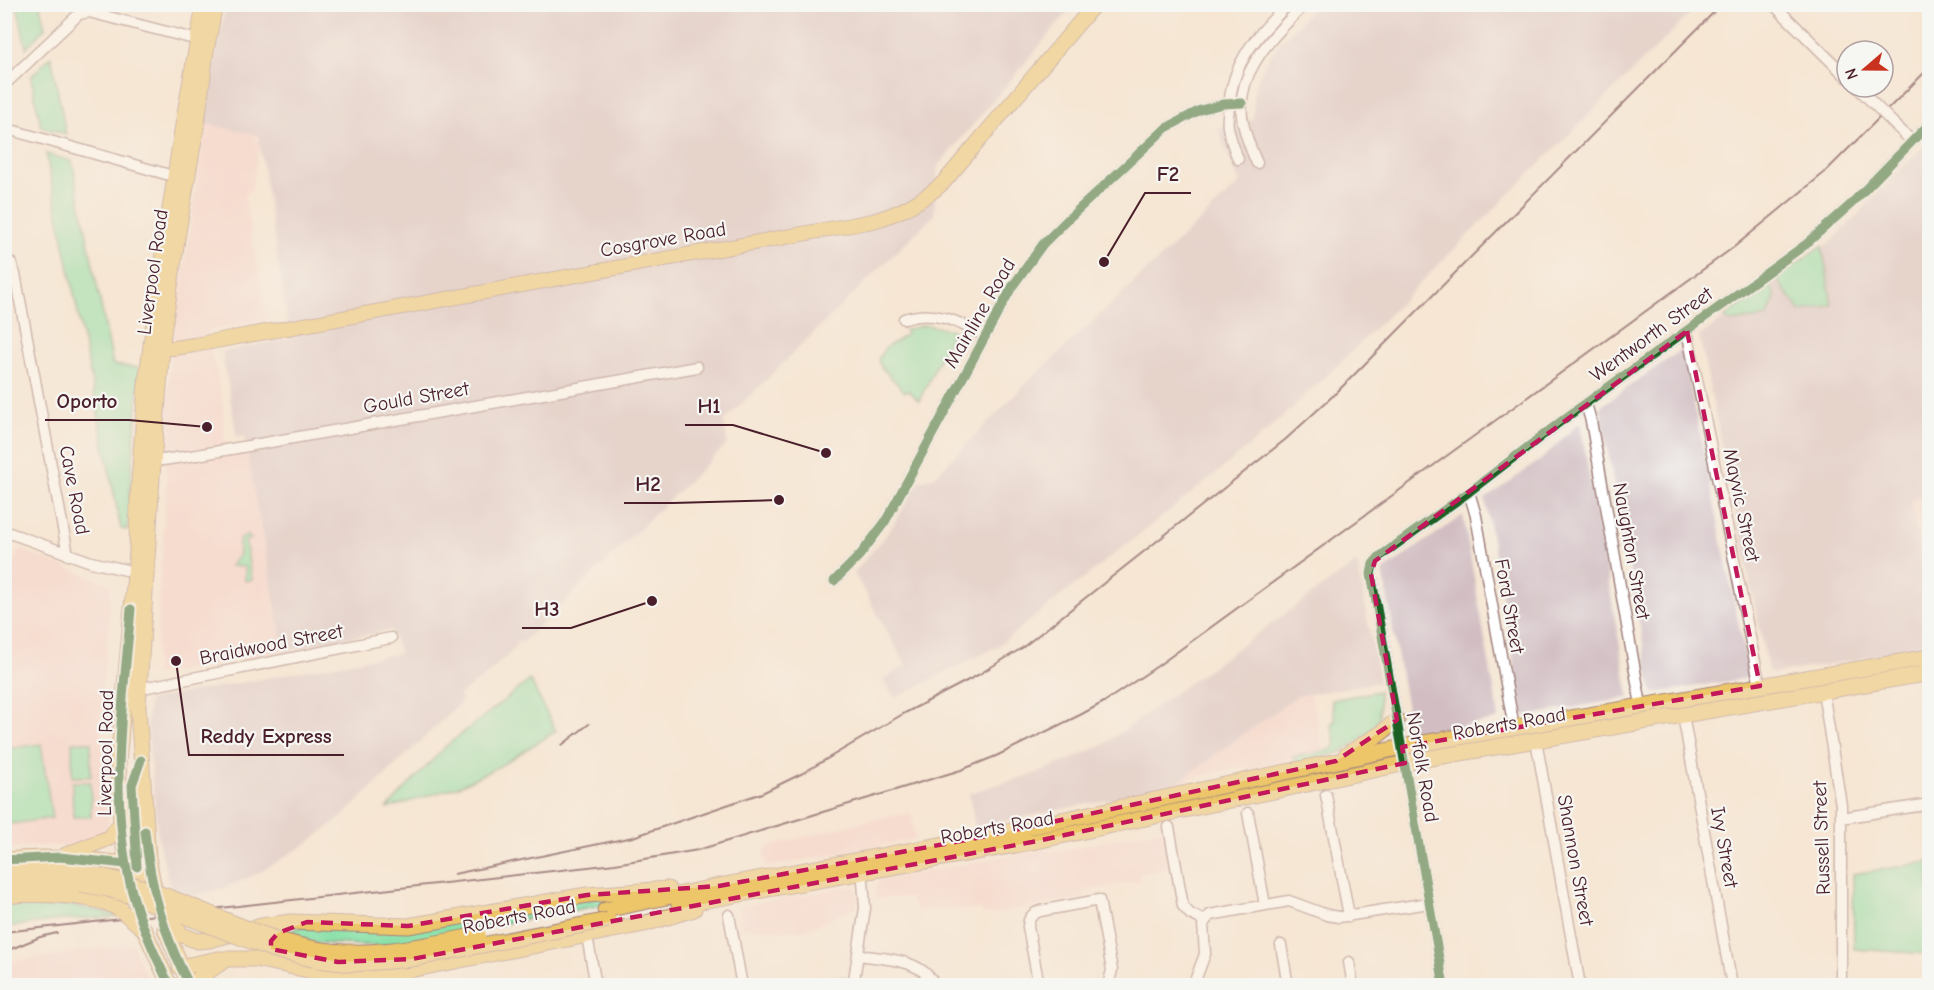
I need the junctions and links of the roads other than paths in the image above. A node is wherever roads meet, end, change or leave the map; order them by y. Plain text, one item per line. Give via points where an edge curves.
1 (205, 4) edge
2 (215, 4) edge
3 (1095, 4) edge
4 (1288, 4) edge
5 (1305, 4) edge
6 (1773, 4) edge
7 (198, 40) junction
8 (1835, 66) edge
9 (4, 85) edge
10 (1869, 99) edge
11 (1229, 103) junction
12 (1242, 103) junction
13 (1929, 123) edge
14 (4, 128) edge
15 (1912, 141) junction
16 (1238, 159) dead end
17 (1257, 163) dead end
18 (181, 179) junction
19 (4, 258) edge
20 (904, 319) dead end
21 (1687, 331) junction
22 (986, 336) junction
23 (156, 348) junction
24 (697, 367) dead end
25 (1586, 404) junction
26 (147, 459) junction
27 (1469, 492) junction
28 (4, 531) edge
29 (68, 555) junction
30 (1379, 557) joint
31 (135, 572) junction
32 (834, 581) dead end
33 (391, 638) dead end
34 (1929, 657) edge
35 (1929, 673) edge
36 (1760, 686) junction
37 (139, 688) junction
38 (124, 691) junction
39 (1823, 691) junction
40 (1641, 705) junction
41 (1683, 715) junction
42 (1397, 720) junction
43 (1514, 728) junction
44 (1536, 740) junction
45 (1402, 747) junction
46 (1336, 761) junction
47 (1405, 763) junction
48 (1326, 795) dead end
49 (1929, 804) edge
50 (1248, 813) dead end
51 (1841, 818) junction
52 (121, 823) junction
53 (1169, 827) dead end
54 (60, 857) junction
55 (4, 860) edge
56 (862, 867) junction
57 (138, 868) junction
58 (4, 873) edge
59 (81, 879) junction
60 (4, 884) edge
61 (724, 891) junction
62 (4, 896) edge
63 (127, 901) junction
64 (1429, 903) junction
65 (1265, 905) junction
66 (729, 915) dead end
67 (1349, 916) junction
68 (1205, 921) junction
69 (308, 922) junction
70 (170, 928) junction
71 (587, 936) junction
72 (209, 940) junction
73 (1281, 945) dead end
74 (858, 955) junction
75 (227, 959) junction
76 (1349, 962) dead end
77 (283, 964) junction
78 (180, 967) junction
79 (168, 981) edge
80 (190, 986) edge
81 (197, 986) edge
82 (596, 986) edge
83 (742, 986) edge
84 (853, 986) edge
85 (935, 986) edge
86 (1039, 986) edge
87 (1107, 986) edge
88 (1193, 986) edge
89 (1288, 986) edge
90 (1353, 986) edge
91 (1444, 986) edge
92 (1580, 986) edge
93 (1731, 986) edge
94 (1841, 986) edge

1 - 7 highway, Liverpool Road
2 - 18 highway, Liverpool Road
3 - 23 main road, Cosgrove Road via 944,182 920,201 886,217 194,345
4 - 11 street via 1241,59
5 - 12 street via 1259,53 1244,86
6 - 8 street
7 - 9 street via 89,12 80,14
7 - 18 highway, Liverpool Road
10 - 15 street, bridge
11 - 12 street, Mainline Road
11 - 16 street via 1228,126
11 - 22 street, Mainline Road via 1200,110 1166,128 1068,219 1025,267
12 - 17 street via 1242,121
13 - 15 street, Wentworth Street
14 - 18 street
15 - 21 street, Wentworth Street via 1819,233
18 - 23 highway, Liverpool Road
19 - 29 street, Cave Road via 15,274
20 - 22 street via 922,315 943,317
21 - 25 street, Wentworth Street
21 - 36 street, Mayvic Street
22 - 32 street, Mainline Road via 888,516 860,555
23 - 26 highway, Liverpool Road
24 - 26 street, Gould Street via 197,455
25 - 27 street, Wentworth Street
25 - 40 street, Naughton Street
26 - 31 highway, Liverpool Road
26 - 37 highway, Liverpool Road
27 - 30 street, Wentworth Street
27 - 43 street, Ford Street
28 - 29 street
29 - 31 street
30 - 42 street, Norfolk Road via 1371,574
31 - 38 highway, Liverpool Road
33 - 37 street, Braidwood Street
34 - 36 highway, Roberts Road
35 - 39 highway, Roberts Road
36 - 40 highway, Roberts Road
37 - 38 street, Braidwood Street
37 - 57 highway, Liverpool Road via 138,727 148,857
38 - 52 highway, Liverpool Road via 118,763
39 - 41 highway, Roberts Road
39 - 51 street, Russell Street
40 - 43 highway, Roberts Road
41 - 44 highway, Roberts Road
41 - 93 street, Ivy Street
42 - 45 street, Norfolk Road
42 - 46 highway
43 - 45 highway, Roberts Road
44 - 47 highway, Roberts Road
44 - 92 street, Shannon Street
45 - 46 highway, Roberts Road
45 - 47 street, Norfolk Road
46 - 56 highway, Roberts Road via 982,837
47 - 56 highway, Roberts Road via 1063,836
47 - 64 street, Norfolk Road
48 - 67 street
49 - 51 street
50 - 65 street
51 - 94 street, Russell Street
52 - 54 highway via 109,838
52 - 57 highway, Liverpool Road
53 - 68 street via 1183,906 1190,915
54 - 55 highway
54 - 59 highway
56 - 61 highway, Roberts Road
56 - 74 street via 866,908
57 - 59 highway
57 - 63 highway
57 - 70 highway, Liverpool Road, bridge
58 - 59 highway via 41,870
59 - 60 highway
59 - 61 highway, Roberts Road, bridge via 100,875 312,948 377,952 606,915
59 - 62 highway via 43,895
59 - 63 highway
61 - 69 highway via 702,886 587,895 408,926
61 - 71 highway via 668,918
63 - 79 highway
64 - 67 street
64 - 91 street, Norfolk Road
65 - 67 street via 1288,901 1331,916
65 - 68 street via 1214,914
66 - 83 street
68 - 88 street via 1205,954
69 - 72 highway via 262,926
69 - 77 highway via 278,933 271,941 273,954
70 - 72 highway via 192,940
70 - 78 highway
71 - 77 highway via 389,974 334,974
71 - 82 street
72 - 78 highway
73 - 89 street
74 - 84 street
74 - 85 street via 917,966
75 - 77 highway
75 - 78 highway
75 - 81 highway via 200,976
76 - 90 street
78 - 79 highway
78 - 80 highway
86 - 87 street via 1029,919 1036,912 1099,900 1112,970

